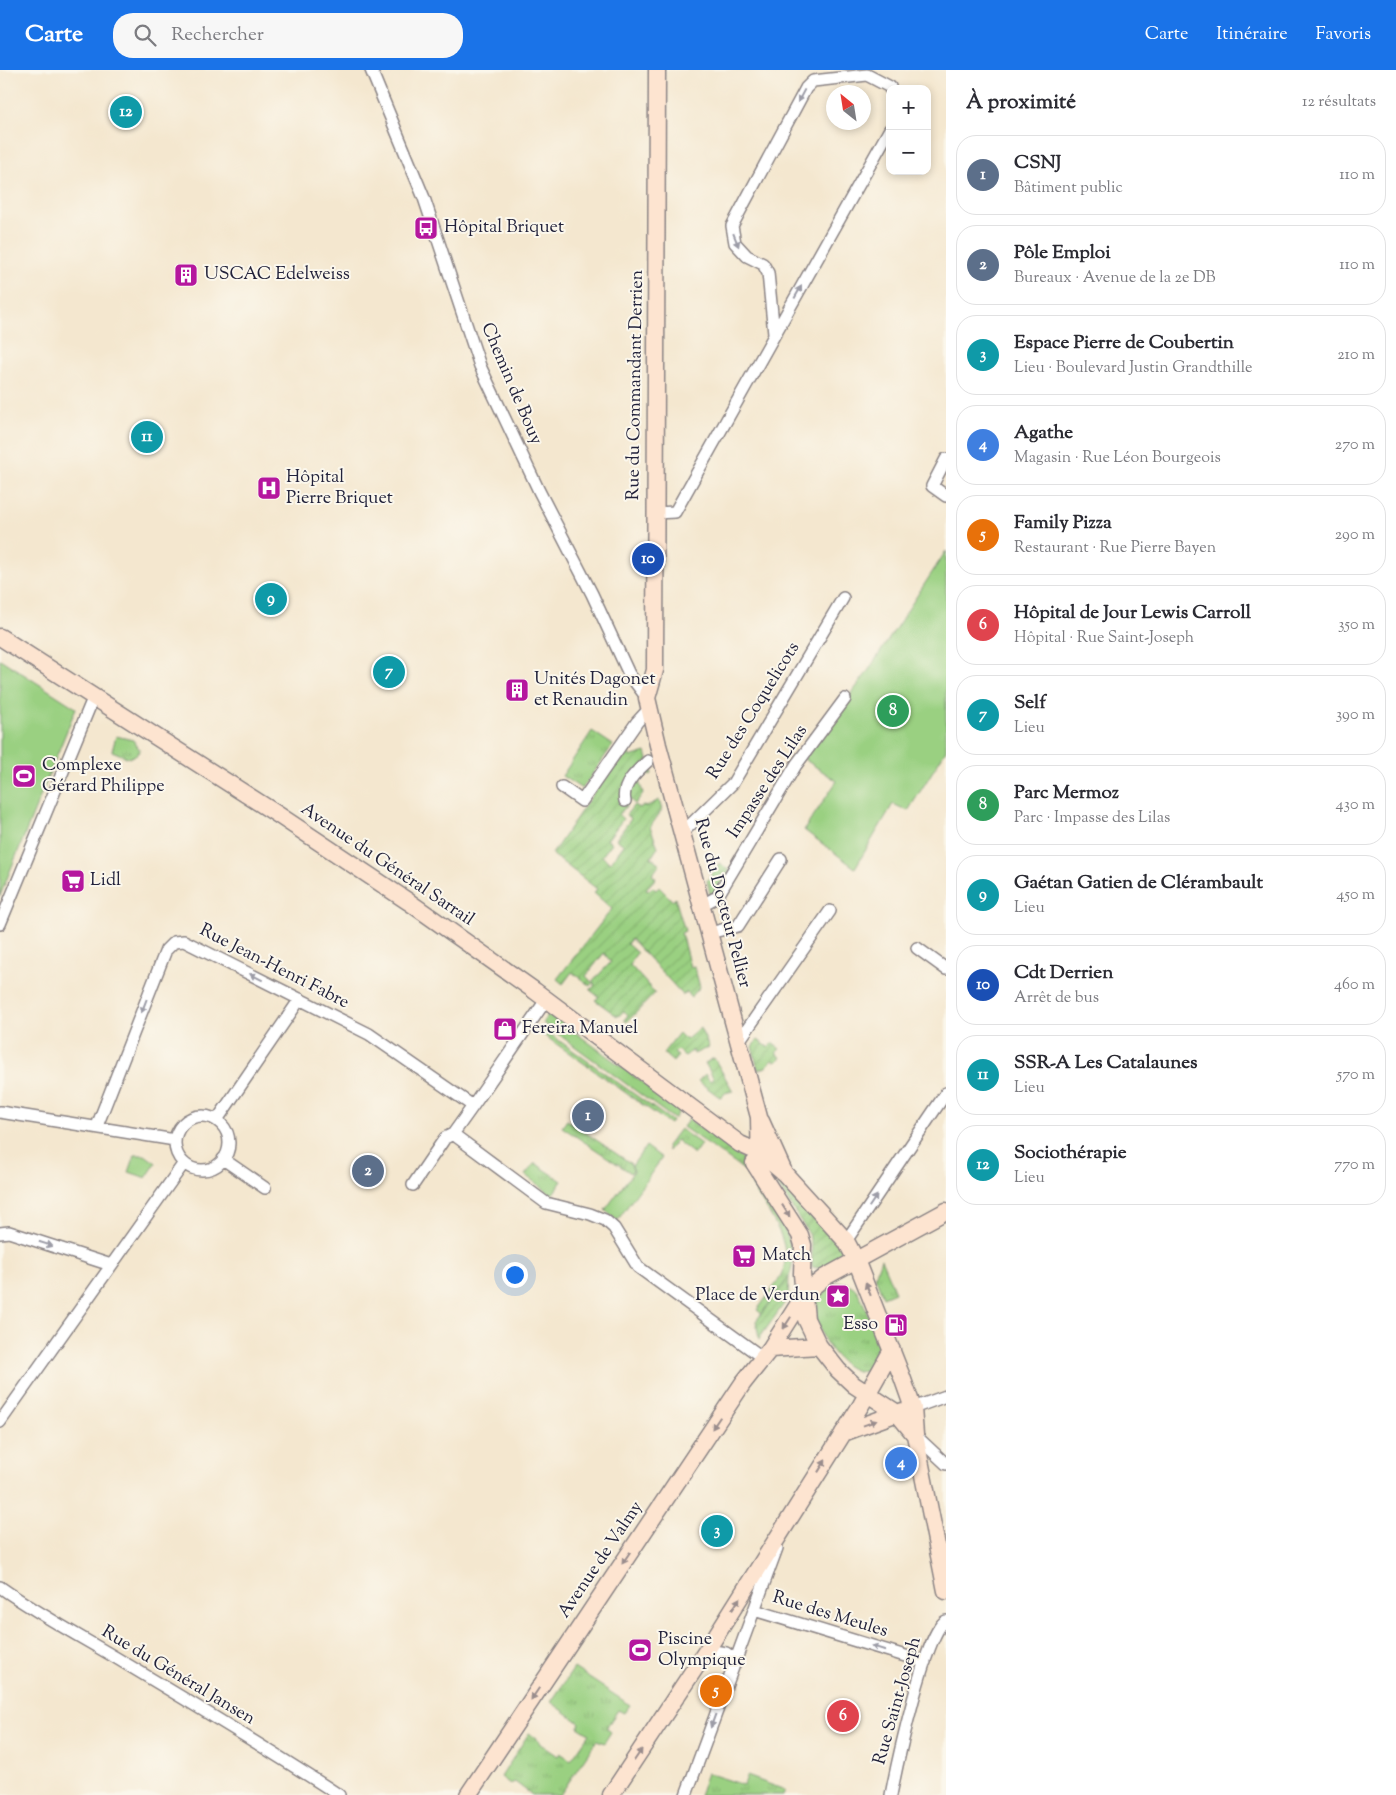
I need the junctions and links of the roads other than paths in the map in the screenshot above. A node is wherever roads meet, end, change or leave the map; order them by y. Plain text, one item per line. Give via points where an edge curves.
1 (371, 70) edge
2 (657, 70) edge
3 (888, 85) edge
4 (889, 130) edge
5 (774, 334) junction
6 (946, 459) edge
7 (946, 496) edge
8 (655, 513) junction
9 (843, 598) dead end
10 (0, 637) edge
11 (94, 696) junction
12 (845, 699) dead end
13 (648, 704) junction
14 (648, 761) dead end
15 (562, 787) dead end
16 (626, 801) dead end
17 (682, 833) junction
18 (780, 859) dead end
19 (702, 905) junction
20 (830, 911) dead end
21 (0, 924) edge
22 (709, 933) junction
23 (917, 948) dead end
24 (946, 969) edge
25 (300, 999) junction
26 (546, 1000) junction
27 (739, 1041) junction
28 (946, 1093) edge
29 (473, 1106) junction
30 (0, 1112) edge
31 (759, 1117) junction
32 (217, 1120) junction
33 (97, 1126) junction
34 (452, 1134) junction
35 (175, 1140) junction
36 (223, 1159) junction
37 (762, 1160) junction
38 (184, 1163) junction
39 (785, 1174) junction
40 (413, 1184) dead end
41 (265, 1188) dead end
42 (946, 1211) edge
43 (0, 1233) edge
44 (846, 1241) junction
45 (856, 1260) junction
46 (111, 1265) junction
47 (803, 1297) junction
48 (819, 1346) junction
49 (892, 1350) junction
50 (766, 1353) junction
51 (860, 1395) junction
52 (946, 1396) edge
53 (905, 1411) junction
54 (0, 1422) edge
55 (843, 1433) junction
56 (915, 1434) junction
57 (946, 1464) edge
58 (787, 1523) junction
59 (944, 1568) edge
60 (0, 1587) edge
61 (946, 1591) edge
62 (754, 1610) junction
63 (946, 1620) edge
64 (707, 1650) junction
65 (736, 1660) junction
66 (925, 1662) junction
67 (339, 1795) edge
68 (468, 1795) edge
69 (611, 1795) edge
70 (686, 1795) edge
71 (891, 1795) edge

1 - 13 street, Chemin de Bouy via 424,198 480,366 629,674
2 - 8 main road, Rue du Commandant Derrien
3 -> 5 street via 867,75 813,81 806,88 732,226 735,243 747,256 763,264 768,273
5 -> 4 street
5 - 8 street via 675,512
6 - 7 street via 932,486
8 - 13 main road, Rue du Commandant Derrien via 655,670
9 - 17 street, Rue des Coquelicots via 733,783
10 - 11 main road, Avenue du Général Sarrail
11 - 21 street
11 - 26 main road, Avenue du Général Sarrail via 394,892
12 - 19 street, Impasse des Lilas via 796,765 717,897
13 - 15 street via 582,802
13 - 17 main road, Rue du Docteur Pellier
14 - 16 street via 628,783
17 - 19 main road, Rue du Docteur Pellier
18 - 22 street via 738,926
19 - 22 main road, Rue du Docteur Pellier
20 - 27 street
22 - 27 main road, Rue du Docteur Pellier
23 - 24 street
25 - 29 street, Rue Jean-Henri Fabre via 369,1034
25 - 32 street
25 -> 33 street, Rue Jean-Henri Fabre via 184,941 174,942 166,950
26 - 29 street
26 - 37 main road, Avenue du Général Sarrail
27 - 31 main road, Rue du Docteur Pellier
44 -> 28 street
29 - 34 street
30 - 33 street
31 - 37 main road, Rue du Docteur Pellier
31 - 39 main road, Rue du Docteur Pellier
32 - 35 street via 208,1116 190,1118 177,1131
32 - 36 street via 228,1138 229,1145
33 - 35 street
34 - 40 street via 445,1138
34 - 50 street via 546,1203 605,1220 614,1228 638,1267
35 - 38 street via 178,1156
36 - 38 street via 209,1169 200,1170
36 - 41 street
37 - 39 main road
37 -> 47 main road via 803,1244
38 - 46 street
39 - 44 main road
42 - 45 main road
43 -> 46 street via 9,1232
44 - 45 main road
45 - 47 main road via 818,1282
49 -> 45 main road
46 - 54 street
47 - 48 main road via 806,1319
47 -> 50 main road, Avenue de Valmy
48 - 50 main road
48 - 51 main road
49 - 51 main road via 877,1378 868,1383
49 - 53 main road
50 -> 68 main road, Avenue de Valmy
51 - 53 main road
51 - 55 main road
52 - 53 street
55 -> 53 main road
53 - 56 main road
58 -> 55 main road
56 - 57 street
56 - 59 main road
58 - 62 street
64 -> 58 main road
59 - 61 main road
60 - 67 street, Rue du Général Jansen via 41,1616
62 - 65 street
66 -> 62 street, Rue des Meules
63 - 66 street, Rue Saint-Joseph via 938,1626
64 - 65 street via 726,1653
69 -> 64 main road
65 -> 70 street
66 - 71 street, Rue Saint-Joseph via 900,1748

